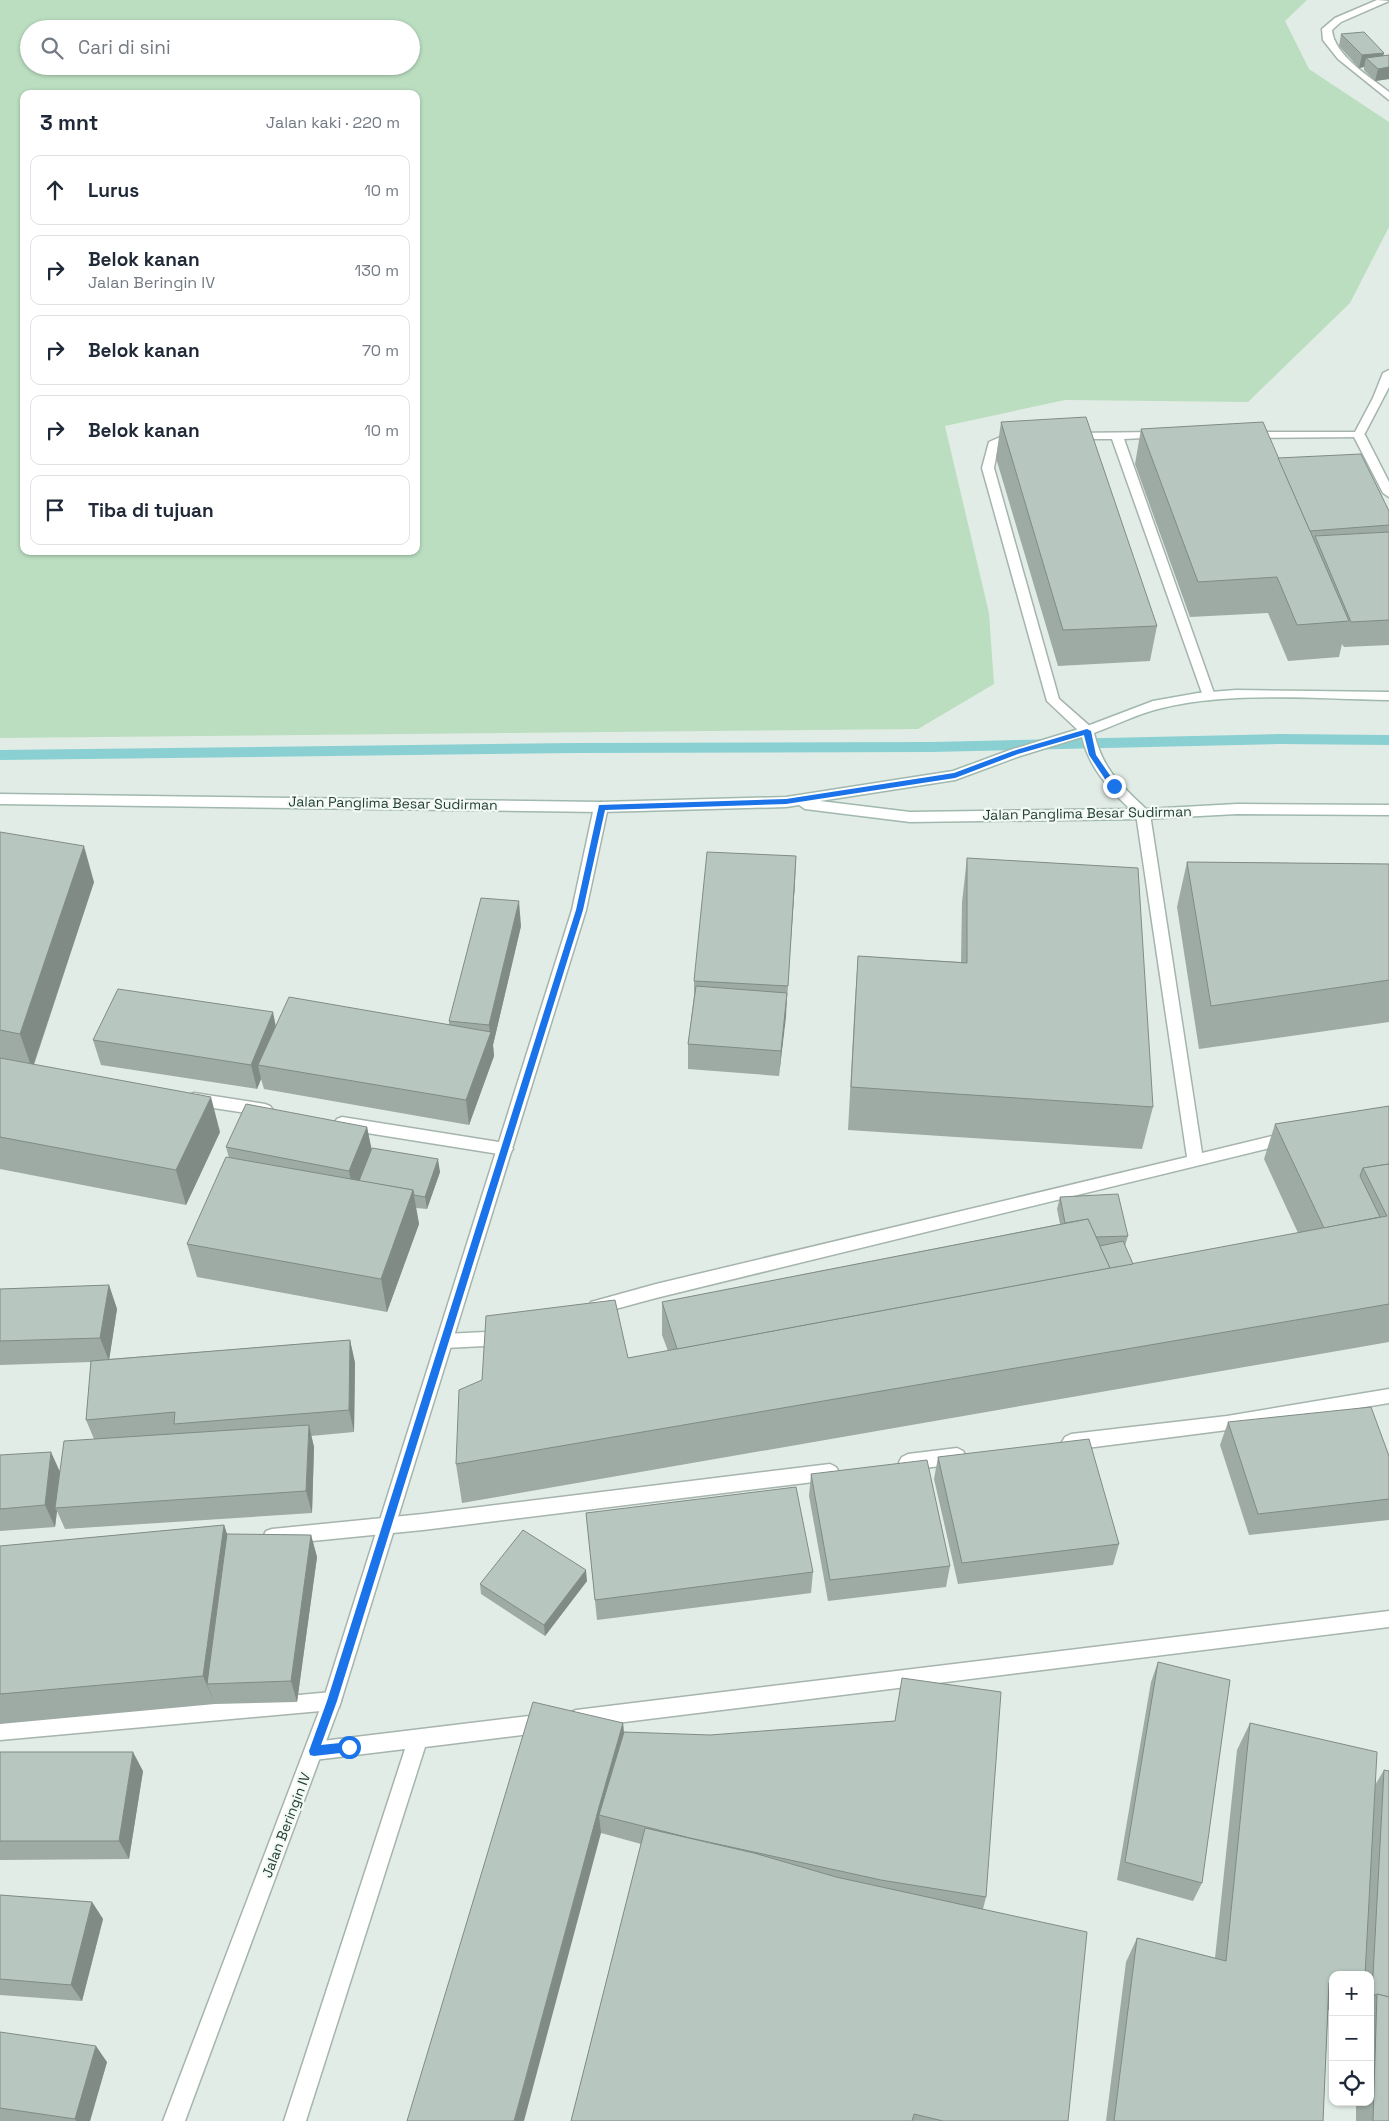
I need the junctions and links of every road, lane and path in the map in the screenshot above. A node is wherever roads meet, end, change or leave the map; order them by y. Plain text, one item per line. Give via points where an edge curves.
1 (1385, 0) edge
2 (1389, 97) edge
3 (1389, 373) edge
4 (1175, 435) edge
5 (1233, 435) edge
6 (1359, 435) junction
7 (1062, 436) edge
8 (1117, 436) junction
9 (1025, 437) edge
10 (1389, 493) edge
11 (1209, 696) junction
12 (1389, 696) edge
13 (1087, 731) junction
14 (0, 799) edge
15 (786, 802) junction
16 (601, 807) junction
17 (1389, 810) edge
18 (1143, 814) junction
19 (183, 1097) edge
20 (281, 1113) edge
21 (330, 1121) edge
22 (1302, 1135) edge
23 (505, 1149) junction
24 (1195, 1160) junction
25 (580, 1312) edge
26 (523, 1328) edge
27 (445, 1340) junction
28 (1389, 1396) edge
29 (1050, 1445) edge
30 (972, 1454) edge
31 (894, 1464) edge
32 (844, 1470) edge
33 (387, 1526) junction
34 (258, 1538) edge
35 (1389, 1619) edge
36 (332, 1701) junction
37 (0, 1731) edge
38 (418, 1738) junction
39 (314, 1751) junction
40 (174, 2121) edge
41 (296, 2121) edge

1 - 2 street via 1338,20 1327,29 1328,40 1341,57
3 - 6 street
4 - 8 street
5 - 6 street
6 - 10 street
7 - 8 street
8 - 11 street
9 - 13 street via 1007,437 993,444 988,468 1053,701
11 - 12 street, Jalan Panglima Besar Sudirman
11 - 13 street, Jalan Panglima Besar Sudirman via 1158,704
13 - 15 street, Jalan Panglima Besar Sudirman via 1015,752 955,775
13 - 18 street via 1093,755 1114,786
14 - 16 street, Jalan Panglima Besar Sudirman
15 - 16 street, Jalan Panglima Besar Sudirman
15 - 18 street, Jalan Panglima Besar Sudirman via 910,816
16 - 23 street, Jalan Beringin IV via 580,910
17 - 18 street, Jalan Panglima Besar Sudirman via 1237,809
18 - 24 street
19 - 20 street
21 - 23 street
22 - 24 street
23 - 27 street, Jalan Beringin IV
24 - 25 street
26 - 27 street via 484,1339
27 - 33 street, Jalan Beringin IV
28 - 29 street via 1227,1423
30 - 31 street
32 - 33 street
33 - 34 street
33 - 36 street, Jalan Beringin IV
35 - 38 street
36 - 37 street
36 - 39 street, Jalan Beringin IV
38 - 39 street
38 - 41 street
39 - 40 street, Jalan Beringin IV

